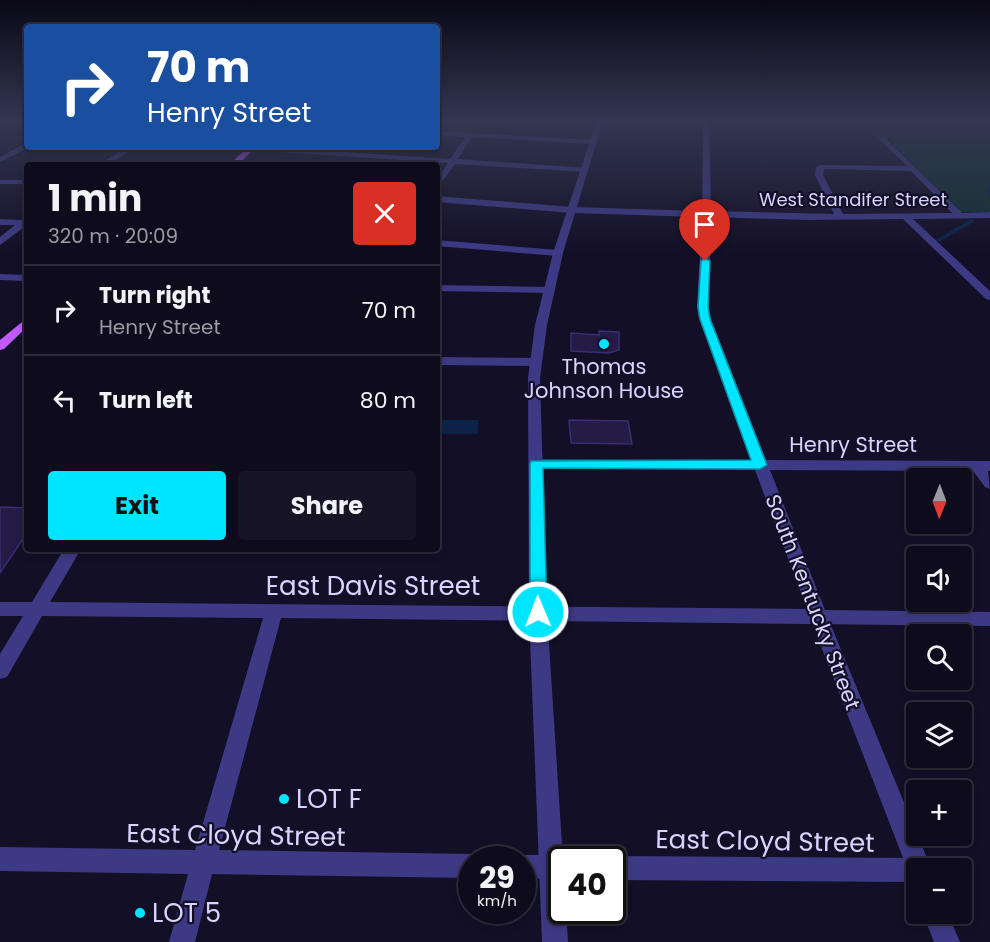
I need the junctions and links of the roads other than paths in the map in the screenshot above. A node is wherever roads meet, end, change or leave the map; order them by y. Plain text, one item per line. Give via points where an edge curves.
1 (451, 164) edge
2 (505, 164) edge
3 (587, 164) edge
4 (706, 164) edge
5 (908, 164) edge
6 (913, 169) junction
7 (585, 170) junction
8 (440, 181) edge
9 (0, 182) edge
10 (24, 182) edge
11 (440, 199) edge
12 (572, 210) junction
13 (707, 214) junction
14 (959, 215) junction
15 (990, 215) edge
16 (905, 216) junction
17 (840, 217) junction
18 (24, 221) edge
19 (0, 222) edge
20 (24, 222) edge
21 (0, 242) edge
22 (440, 243) edge
23 (558, 253) junction
24 (0, 277) edge
25 (24, 278) edge
26 (440, 288) edge
27 (549, 290) junction
28 (990, 297) edge
29 (24, 324) edge
30 (0, 346) edge
31 (440, 361) edge
32 (536, 362) junction
33 (536, 464) junction
34 (760, 465) junction
35 (984, 466) edge
36 (990, 484) edge
37 (71, 552) edge
38 (0, 609) edge
39 (37, 609) junction
40 (274, 612) junction
41 (538, 612) junction
42 (819, 618) junction
43 (990, 619) edge
44 (0, 671) edge
45 (555, 846) edge
46 (914, 858) edge
47 (0, 859) edge
48 (202, 863) junction
49 (458, 866) edge
50 (626, 868) edge
51 (906, 869) edge
52 (555, 924) edge
53 (940, 924) edge
54 (182, 942) edge
55 (555, 942) edge
56 (947, 942) edge

1 - 8 street
2 - 7 street
3 - 7 street
4 - 13 street, South Kentucky Street
5 - 6 street
6 - 14 street
6 - 17 street via 820,167 819,175
7 - 12 street
9 - 10 street
11 - 12 street, West Standifer Street
12 - 13 street, West Standifer Street
12 - 23 street
13 - 17 street, West Standifer Street
13 - 34 street, South Kentucky Street via 705,319
14 - 15 street, West Standifer Street
14 - 16 street, West Standifer Street
16 - 17 street, West Standifer Street
16 - 28 street
18 - 19 street
20 - 21 street
22 - 23 street
23 - 27 street
24 - 25 street
26 - 27 street
27 - 32 street
29 - 30 main road
31 - 32 street
32 - 33 street
33 - 34 street, Henry Street
33 - 41 street
34 - 35 street, Henry Street
34 - 42 street, South Kentucky Street
35 - 36 street
37 - 39 street
38 - 39 street, East Davis Street
39 - 40 street, East Davis Street
39 - 44 street
40 - 41 street, East Davis Street
40 - 48 street
41 - 42 street, East Davis Street
41 - 45 street
42 - 43 street, East Davis Street
42 - 46 street, South Kentucky Street
47 - 48 street, East Cloyd Street
48 - 49 street, East Cloyd Street
48 - 54 street
50 - 51 street, East Cloyd Street
52 - 55 street
53 - 56 street

